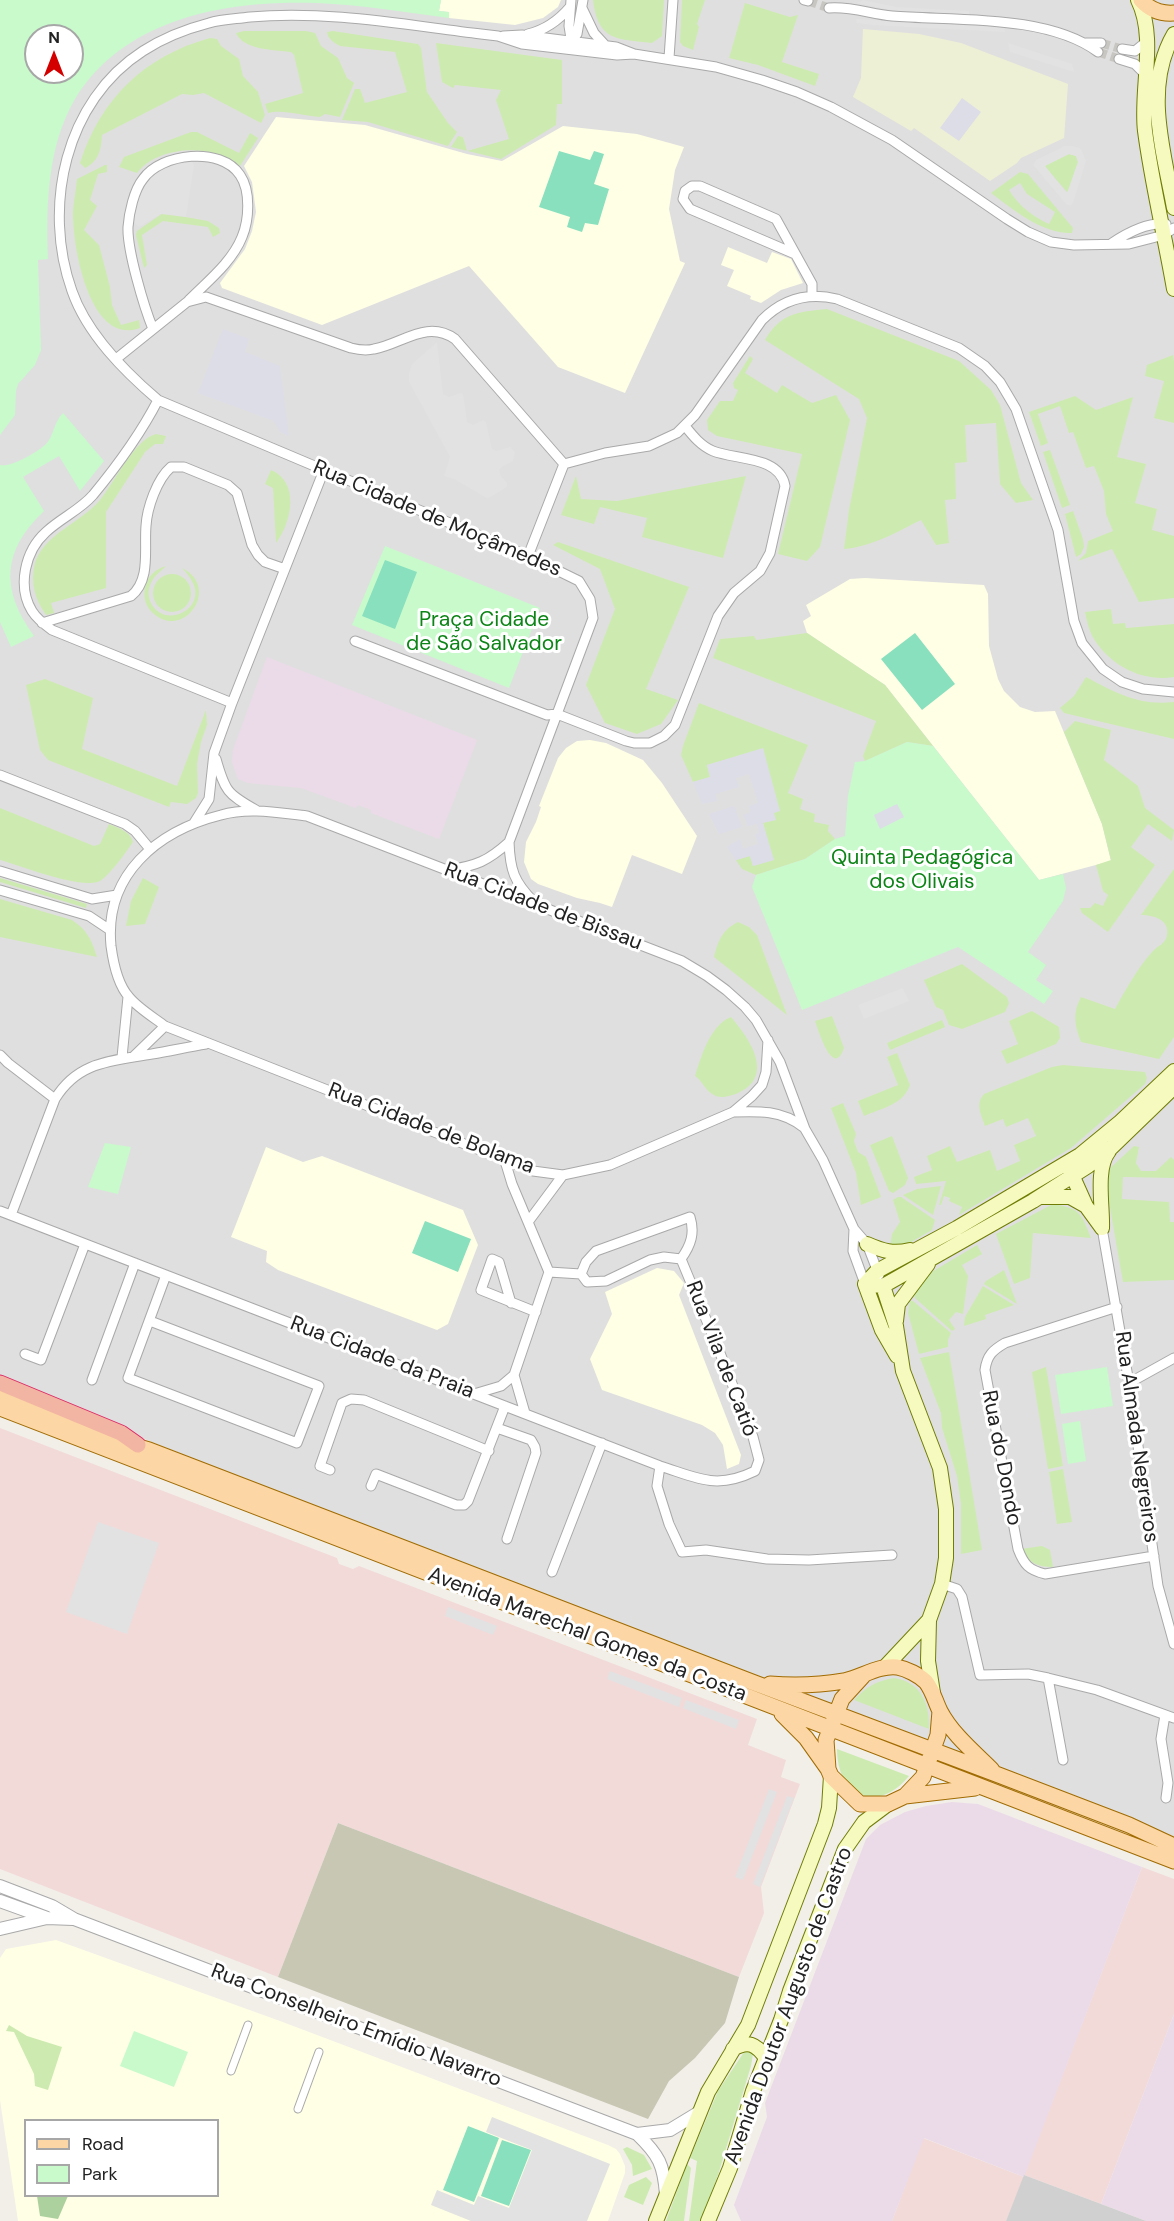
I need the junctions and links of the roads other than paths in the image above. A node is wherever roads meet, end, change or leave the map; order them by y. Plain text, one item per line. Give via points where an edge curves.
1 (673, 0) edge
2 (1140, 0) edge
3 (571, 3) edge
4 (582, 4) edge
5 (831, 4) tunnel mouth
6 (1174, 13) edge
7 (1174, 34) edge
8 (522, 35) junction
9 (498, 36) junction
10 (1146, 42) junction
11 (572, 45) junction
12 (605, 45) junction
13 (1100, 47) tunnel mouth
14 (634, 54) junction
15 (669, 58) junction
16 (1145, 74) junction
17 (1174, 208) edge
18 (1169, 228) edge
19 (795, 254) junction
20 (1174, 289) edge
21 (812, 296) junction
22 (188, 302) junction
23 (153, 329) junction
24 (116, 359) junction
25 (158, 400) junction
26 (685, 426) junction
27 (564, 464) junction
28 (324, 470) junction
29 (528, 556) junction
30 (285, 569) junction
31 (42, 623) junction
32 (355, 640) dead end
33 (1174, 686) edge
34 (1155, 690) junction
35 (1174, 692) edge
36 (232, 703) junction
37 (557, 714) junction
38 (214, 753) junction
39 (0, 775) edge
40 (256, 810) junction
41 (194, 823) junction
42 (509, 842) junction
43 (150, 849) junction
44 (446, 870) junction
45 (0, 871) edge
46 (0, 890) edge
47 (117, 895) junction
48 (537, 904) junction
49 (110, 930) junction
50 (128, 997) junction
51 (165, 1026) junction
52 (768, 1040) junction
53 (208, 1044) junction
54 (0, 1055) edge
55 (134, 1056) junction
56 (122, 1058) junction
57 (1174, 1071) edge
58 (1174, 1087) edge
59 (55, 1099) junction
60 (733, 1112) junction
61 (805, 1129) junction
62 (1112, 1147) junction
63 (505, 1161) junction
64 (1073, 1171) junction
65 (563, 1175) junction
66 (1033, 1201) junction
67 (1103, 1205) junction
68 (1086, 1206) junction
69 (0, 1211) edge
70 (11, 1215) junction
71 (528, 1222) junction
72 (1102, 1228) junction
73 (854, 1229) junction
74 (85, 1244) junction
75 (867, 1244) junction
76 (921, 1248) junction
77 (934, 1257) junction
78 (681, 1259) junction
79 (135, 1263) junction
80 (877, 1271) junction
81 (549, 1272) junction
82 (581, 1274) junction
83 (166, 1275) junction
84 (865, 1284) junction
85 (883, 1286) junction
86 (512, 1303) junction
87 (1117, 1307) junction
88 (536, 1312) junction
89 (150, 1321) junction
90 (896, 1326) junction
91 (25, 1354) dead end
92 (1174, 1358) edge
93 (900, 1361) junction
94 (514, 1375) junction
95 (92, 1380) dead end
96 (0, 1383) edge
97 (1129, 1383) junction
98 (474, 1394) junction
99 (0, 1395) edge
100 (505, 1406) junction
101 (3, 1410) edge
102 (525, 1413) junction
103 (497, 1428) junction
104 (602, 1443) junction
105 (138, 1445) junction
106 (489, 1451) junction
107 (759, 1460) joint
108 (660, 1466) junction
109 (330, 1470) dead end
110 (371, 1486) dead end
111 (507, 1539) dead end
112 (892, 1555) dead end
113 (1154, 1556) junction
114 (552, 1572) dead end
115 (942, 1584) junction
116 (929, 1620) junction
117 (1174, 1644) edge
118 (884, 1668) junction
119 (862, 1676) junction
120 (1048, 1678) junction
121 (752, 1682) junction
122 (933, 1692) junction
123 (778, 1709) junction
124 (940, 1711) junction
125 (836, 1714) junction
126 (1170, 1717) edge
127 (830, 1729) junction
128 (933, 1750) junction
129 (1063, 1760) dead end
130 (927, 1766) junction
131 (830, 1772) junction
132 (996, 1774) junction
133 (981, 1787) junction
134 (905, 1796) junction
135 (1166, 1798) dead end
136 (888, 1804) junction
137 (1174, 1846) edge
138 (1174, 1861) edge
139 (0, 1886) edge
140 (0, 1900) edge
141 (47, 1918) junction
142 (74, 1919) junction
143 (0, 1929) edge
144 (248, 2025) dead end
145 (732, 2049) junction
146 (319, 2052) dead end
147 (766, 2058) junction
148 (231, 2071) dead end
149 (298, 2109) dead end
150 (698, 2113) junction
151 (637, 2134) junction
152 (666, 2196) junction
153 (710, 2220) edge
154 (656, 2221) edge

1 - 15 street
2 - 6 main road via 1153,10
2 - 10 main road
3 - 8 street via 562,17 550,25
3 - 11 street
4 - 11 street
4 - 12 street via 594,33
5 - 13 street via 877,15 1013,23
7 - 17 main road via 1164,58 1158,125
8 - 9 street
8 - 11 street
9 - 11 street via 522,44
9 - 24 street, Rua Cidade de Moçâmedes via 323,16 272,15 211,22 175,33 141,52 112,77 81,122 69,149 60,194 60,239 72,292 88,322
10 - 16 main road
10 - 16 street via 1135,51 1120,54
11 - 12 street
11 - 14 street via 616,55
12 - 14 street
14 - 15 street
15 - 18 street via 762,80 831,106 892,140 1028,232 1051,242 1112,243 1126,234
16 - 18 main road via 1145,131
18 - 20 main road
19 - 19 street via 690,209 683,199 685,191 700,186 776,219
19 - 21 street via 812,284
21 - 26 street via 786,302 762,320
21 - 34 street via 837,300 954,346 993,373 1016,409 1058,530 1074,621 1082,643 1112,676 1132,686
22 - 23 street
22 - 23 street via 235,250 246,222 245,188 240,175 216,159 168,160 148,172 137,190 128,226 130,245
22 - 27 street via 206,297 217,299 360,350 377,349 425,331 444,332 455,339
23 - 24 street
24 - 25 street, Rua Cidade de Moçâmedes
25 - 28 street, Rua Cidade de Moçâmedes
25 - 31 street via 92,496 35,544 28,558 24,584 26,598
26 - 27 street via 649,446
26 - 37 street via 711,450 767,464 781,475 785,486 770,553 760,571 723,607 679,717 664,736 650,743 634,743
27 - 29 street
28 - 29 street, Rua Cidade de Moçâmedes
28 - 30 street
29 - 37 street, Rua Cidade de Moçâmedes via 579,581 590,599 593,618
30 - 31 street via 264,562 258,555 237,493 228,485 184,467 171,467 157,484 146,524 146,559 137,592
30 - 36 street
31 - 36 street
32 - 37 street via 547,715
33 - 34 street
34 - 35 street
36 - 38 street
37 - 42 street, Rua Cidade de Moçâmedes
38 - 40 street via 223,784 232,797
38 - 41 street via 209,800
39 - 43 street via 125,825
40 - 41 street, Rua Cidade de Bissau
40 - 44 street, Rua Cidade de Bissau via 307,816
41 - 43 street, Rua Cidade de Bissau
42 - 44 street via 493,857 472,867
42 - 48 street, Rua Cidade de Moçâmedes via 510,865 519,886
43 - 47 street, Rua Cidade de Bissau via 140,857
44 - 48 street, Rua Cidade de Bissau
45 - 47 street via 92,899
46 - 49 street via 89,916
47 - 49 street, Rua Cidade de Bissau
48 - 52 street, Rua Cidade de Bissau via 682,961 707,975 745,1007
49 - 50 street, Rua Cidade de Bissau via 112,957
50 - 51 street
50 - 56 street
51 - 53 street, Rua Cidade de Bolama
51 - 55 street
52 - 60 street, Rua Cidade de Bolama via 762,1085
52 - 61 street, Rua Cidade de Bissau
53 - 55 street
53 - 63 street, Rua Cidade de Bolama
54 - 59 street
55 - 56 street
56 - 59 street via 73,1077
57 - 64 main road
58 - 62 main road
59 - 70 street
60 - 61 street, Rua Cidade de Bolama via 782,1115
60 - 65 street, Rua Cidade de Bolama via 610,1165
61 - 73 street, Rua Cidade de Bissau
62 - 64 main road
62 - 67 main road via 1102,1164
63 - 65 street, Rua Cidade de Bolama via 533,1171
63 - 71 street
64 - 66 main road
64 - 67 main road via 1094,1186
64 - 68 main road
64 - 76 main road
65 - 71 street
66 - 68 main road via 1062,1196
66 - 77 main road
67 - 72 main road
68 - 72 main road
69 - 70 street, Rua Cidade da Praia
70 - 74 street, Rua Cidade da Praia
71 - 81 street
72 - 87 street, Rua Almada Negreiros
73 - 75 street, Rua Cidade de Bissau
73 - 84 street, Rua Cidade de Bissau via 853,1251
74 - 79 street, Rua Cidade da Praia
74 - 91 street via 41,1360
75 - 76 main road via 893,1253
75 - 80 street, Rua Cidade de Bissau
76 - 80 main road
77 - 85 main road
77 - 90 main road via 898,1304
78 - 82 street, Rua Vila de Catió via 650,1260 606,1281 587,1282
78 - 82 street, Rua Vila de Catió via 693,1234 690,1216 596,1251
78 - 107 street, Rua Vila de Catió
79 - 83 street, Rua Cidade da Praia
79 - 95 street
80 - 84 main road
80 - 85 street, Rua Cidade de Bissau
81 - 82 street, Rua Vila de Catió
81 - 88 street
83 - 89 street
83 - 98 street, Rua Cidade da Praia
84 - 85 main road
84 - 93 main road, Rua Cidade de Bissau via 882,1330
85 - 90 main road, Rua Cidade de Bissau
86 - 86 street via 499,1262 492,1259 481,1290
86 - 88 street
87 - 97 street, Rua Almada Negreiros
87 - 113 street, Rua do Dondo via 1005,1343 992,1351 985,1370 1023,1563 1032,1571 1045,1574
88 - 94 street
89 - 89 street via 128,1378 297,1443 319,1386
90 - 93 main road, Rua Cidade de Bissau
92 - 97 street
93 - 115 main road, Rua Cidade de Bissau via 942,1478 947,1523
94 - 98 street via 501,1386
94 - 102 street
96 - 105 highway via 121,1433
97 - 113 street, Rua Almada Negreiros
98 - 100 street, Rua Cidade da Praia
99 - 105 main road, Avenida Marechal Gomes da Costa via 118,1441
100 - 102 street, Rua Cidade da Praia
100 - 103 street
101 - 123 main road, Avenida Marechal Gomes da Costa
102 - 104 street, Rua Cidade da Praia
103 - 106 street
103 - 111 street via 531,1440 536,1453
104 - 108 street, Rua Cidade da Praia
104 - 114 street
105 - 121 main road, Avenida Marechal Gomes da Costa
106 - 109 street via 351,1399 342,1403 320,1466
106 - 110 street via 464,1505 376,1474
107 - 108 street, Rua Cidade da Praia via 755,1471 736,1480 718,1482
108 - 112 street via 657,1486 682,1552 706,1550 767,1559 809,1560
113 - 117 street, Rua Almada Negreiros
115 - 116 main road, Rua Cidade de Bissau
115 - 120 street via 957,1589 962,1597 980,1675 1028,1674
116 - 118 main road, Rua Cidade de Bissau
116 - 122 main road, Rua Cidade de Bissau via 928,1661
118 - 119 main road
118 - 122 main road via 898,1667 911,1672
119 - 121 main road via 809,1685
119 - 125 main road via 842,1699
120 - 126 street via 1097,1690
120 - 129 street
121 - 125 main road, Avenida Marechal Gomes da Costa
122 - 124 main road
123 - 127 main road, Avenida Marechal Gomes da Costa
123 - 131 main road via 806,1738
124 - 128 main road
124 - 132 main road
125 - 127 main road
125 - 128 main road, Avenida Marechal Gomes da Costa
126 - 135 street via 1161,1739 1168,1783
127 - 130 main road, Avenida Marechal Gomes da Costa
127 - 131 main road via 826,1740
128 - 130 main road
128 - 132 main road, Avenida Marechal Gomes da Costa
130 - 133 main road, Avenida Marechal Gomes da Costa
130 - 134 main road via 923,1777
131 - 136 main road via 860,1803
131 - 145 main road, Avenida Doutor Augusto de Castro via 825,1824 748,2025
132 - 137 main road, Avenida Marechal Gomes da Costa
133 - 134 main road
133 - 138 main road, Avenida Marechal Gomes da Costa
134 - 136 main road
136 - 147 main road, Avenida Doutor Augusto de Castro via 864,1822 845,1849
139 - 142 street, Rua Conselheiro Emídio Navarro
140 - 141 street, Rua Conselheiro Emídio Navarro
141 - 142 street, Rua Conselheiro Emídio Navarro
141 - 143 street
142 - 151 street, Rua Conselheiro Emídio Navarro
144 - 148 street
145 - 147 main road via 754,2044
145 - 150 main road, Avenida Doutor Augusto de Castro
146 - 149 street
147 - 153 main road, Avenida Doutor Augusto de Castro
150 - 151 street, Rua Conselheiro Emídio Navarro via 670,2130
150 - 152 main road, Avenida Doutor Augusto de Castro
151 - 152 street, Rua Conselheiro Emídio Navarro via 662,2164
152 - 154 main road, Avenida Doutor Augusto de Castro

